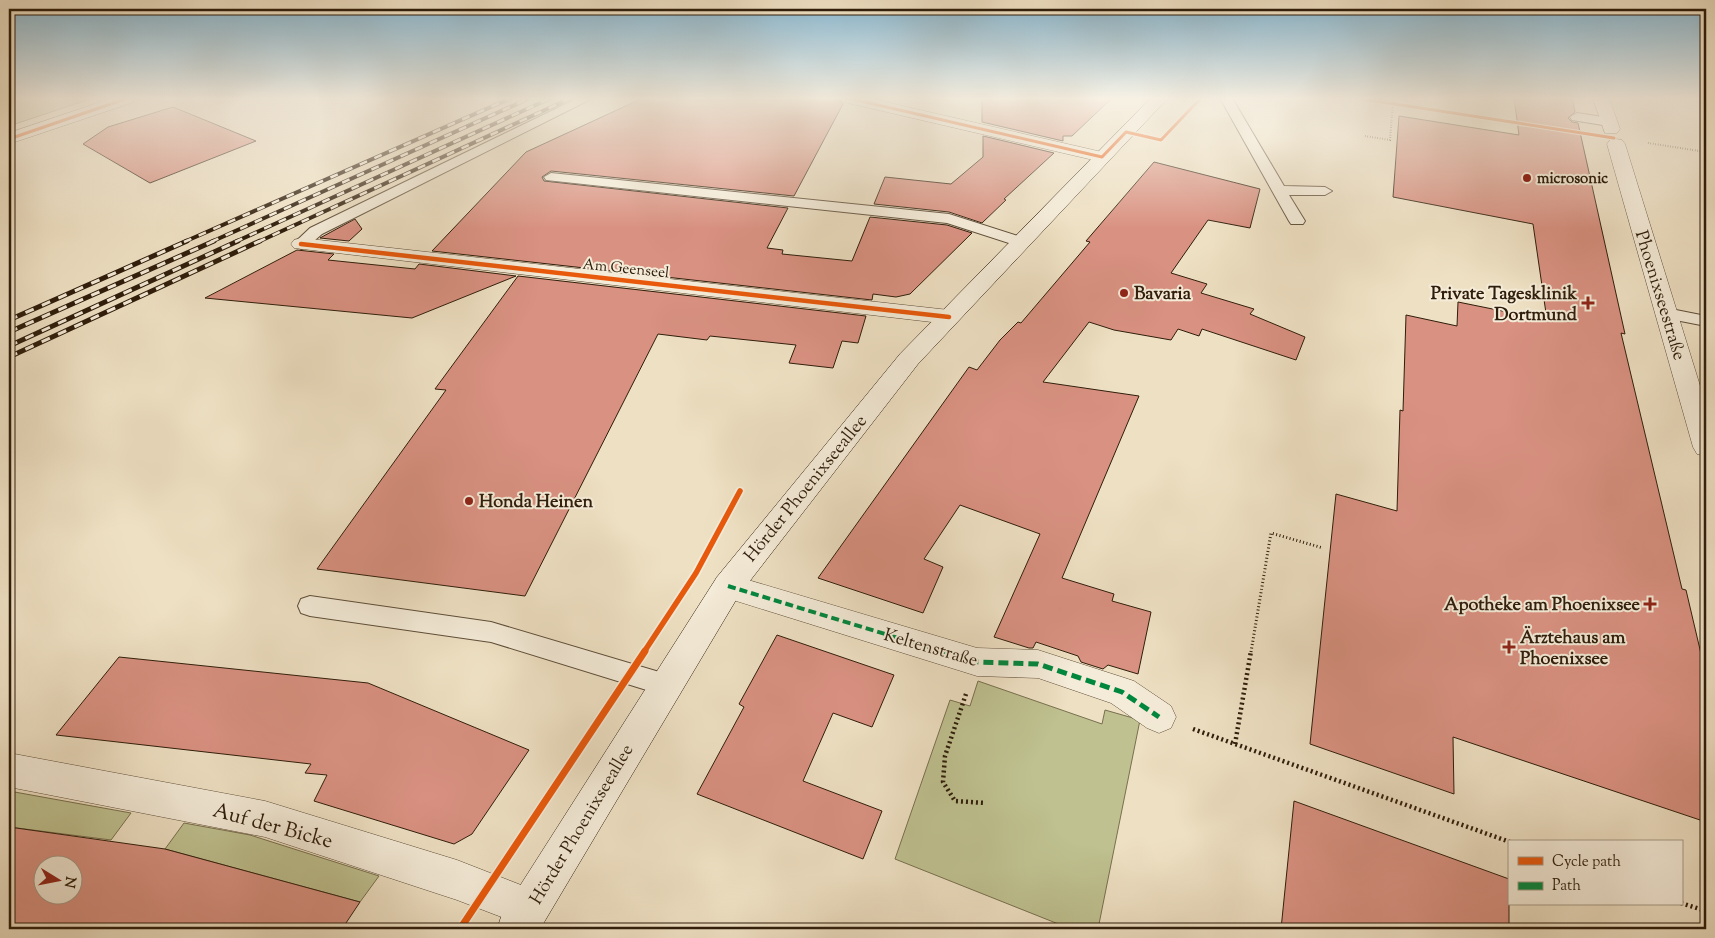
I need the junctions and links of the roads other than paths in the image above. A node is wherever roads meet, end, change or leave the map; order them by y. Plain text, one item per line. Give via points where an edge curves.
1 (498, 142) edge
2 (1036, 142) edge
3 (1117, 142) edge
4 (1251, 142) edge
5 (1615, 142) edge
6 (1102, 157) junction
7 (551, 177) dead end
8 (1279, 190) junction
9 (1324, 191) dead end
10 (1297, 221) dead end
11 (1020, 242) junction
12 (301, 244) joint
13 (1666, 313) junction
14 (949, 317) junction
15 (1706, 321) edge
16 (1706, 447) edge
17 (728, 586) junction
18 (310, 606) dead end
19 (666, 685) junction
20 (1159, 717) dead end
21 (9, 770) edge
22 (523, 919) edge

1 - 12 lane, Am Geenseel via 316,231
2 - 6 street
3 - 6 street, Hörder Phoenixseeallee
4 - 8 lane
5 - 13 street, Phoenixseestraße
6 - 11 street, Hörder Phoenixseeallee
7 - 11 lane via 950,219
8 - 9 lane
8 - 10 lane
11 - 14 street, Hörder Phoenixseeallee
12 - 14 street, Am Geenseel
13 - 15 lane
13 - 16 street, Phoenixseestraße
14 - 17 street, Hörder Phoenixseeallee via 909,359
17 - 19 street, Hörder Phoenixseeallee
17 - 20 street, Keltenstraße via 977,662 1038,664 1122,692
18 - 19 lane via 491,632
19 - 22 street, Hörder Phoenixseeallee
21 - 22 street, Auf der Bicke via 266,819 458,880

